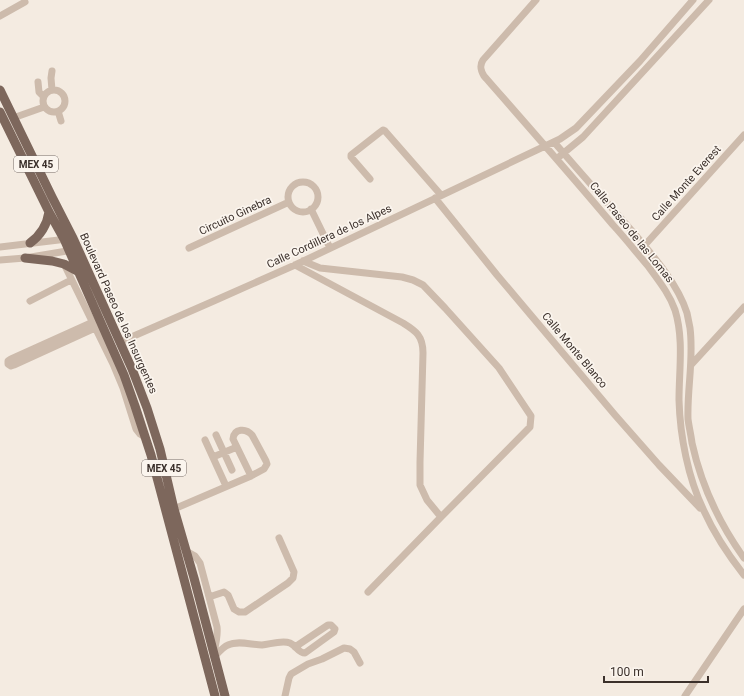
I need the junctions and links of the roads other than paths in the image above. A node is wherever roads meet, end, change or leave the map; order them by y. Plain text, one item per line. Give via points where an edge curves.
1 (536, 0) edge
2 (693, 0) edge
3 (709, 0) edge
4 (25, 2) dead end
5 (0, 16) edge
6 (52, 71) dead end
7 (38, 82) dead end
8 (0, 90) edge
9 (52, 90) junction
10 (43, 96) junction
11 (44, 107) junction
12 (0, 112) edge
13 (58, 112) junction
14 (13, 118) junction
15 (61, 120) dead end
16 (744, 135) edge
17 (554, 142) junction
18 (545, 146) junction
19 (564, 154) junction
20 (557, 158) junction
21 (370, 179) dead end
22 (438, 197) junction
23 (290, 202) junction
24 (311, 210) junction
25 (49, 212) junction
26 (69, 238) junction
27 (30, 243) junction
28 (644, 246) junction
29 (0, 247) edge
30 (190, 248) dead end
31 (330, 248) junction
32 (74, 250) junction
33 (25, 258) junction
34 (0, 260) edge
35 (303, 261) junction
36 (64, 264) junction
37 (294, 265) junction
38 (84, 271) junction
39 (71, 280) junction
40 (30, 301) dead end
41 (744, 307) edge
42 (94, 325) junction
43 (120, 342) junction
44 (691, 365) junction
45 (216, 436) dead end
46 (146, 437) junction
47 (205, 440) dead end
48 (237, 447) junction
49 (224, 452) junction
50 (213, 457) junction
51 (232, 470) dead end
52 (251, 476) junction
53 (226, 486) junction
54 (174, 509) junction
55 (704, 511) junction
56 (441, 517) junction
57 (723, 526) junction
58 (279, 538) dead end
59 (186, 551) junction
60 (744, 558) edge
61 (744, 575) edge
62 (368, 592) dead end
63 (209, 597) junction
64 (744, 609) edge
65 (295, 647) junction
66 (214, 656) junction
67 (360, 663) dead end
68 (215, 696) edge
69 (225, 696) edge
70 (285, 696) edge
71 (685, 696) edge

1 - 18 street, Calle Paseo de las Lomas via 480,66 484,76
2 - 17 street via 580,124
3 - 19 street via 583,137
4 - 5 street
6 - 9 street
7 - 10 street via 39,92
8 - 14 main road, Boulevard Paseo de los Insurgentes / MEX 45
9 - 10 street
9 - 13 street via 62,93 64,98 65,103
10 - 11 street
11 - 13 street via 48,111
11 - 14 street
12 - 25 main road, Boulevard Paseo de los Insurgentes / MEX 45
13 - 15 street
14 - 26 main road, Boulevard Paseo de los Insurgentes / MEX 45
16 - 28 street, Calle Monte Everest
17 - 18 street
17 - 19 street, Calle Paseo de las Lomas
18 - 20 street, Calle Paseo de las Lomas
18 - 22 street, Calle Cordillera de los Alpes
19 - 20 street
19 - 28 street, Calle Paseo de las Lomas
20 - 55 street, Calle Paseo de las Lomas via 637,253 661,284 674,309 678,320 680,349 679,399 682,436 696,494
21 - 22 street, Calle Monte Blanco via 351,155 385,130
22 - 31 street, Calle Cordillera de los Alpes
22 - 55 street, Calle Monte Blanco via 497,275 615,415
23 - 24 street, Circuito Ginebra via 297,210
23 - 24 street, Circuito Ginebra via 289,193 293,186 307,182 318,194 317,203
23 - 30 street, Circuito Ginebra
24 - 31 street
25 - 26 main road, Boulevard Paseo de los Insurgentes / MEX 45
25 - 27 main road via 42,232
26 - 27 street
26 - 32 main road, Boulevard Paseo de los Insurgentes / MEX 45
26 - 38 main road via 79,241 84,247 88,257
27 - 29 street
28 - 44 street, Calle Paseo de las Lomas via 679,293 688,315
31 - 35 street, Calle Cordillera de los Alpes
32 - 33 street
32 - 38 main road, Boulevard Paseo de los Insurgentes / MEX 45
33 - 34 street
33 - 36 main road
35 - 37 street, Calle Cordillera de los Alpes
35 - 56 street via 320,268 402,277 423,285 499,368 531,416 530,427
36 - 38 main road
36 - 39 street
37 - 43 street, Calle Cordillera de los Alpes
37 - 56 street via 403,323 421,338 423,353 420,484 427,500
38 - 43 main road, Boulevard Paseo de los Insurgentes / MEX 45
38 - 46 main road, Boulevard Paseo de los Insurgentes / MEX 45
39 - 40 street
39 - 42 street
41 - 44 street
42 - 42 street via 11,359 8,364 14,365
42 - 46 street via 114,364 136,429
43 - 54 main road, Boulevard Paseo de los Insurgentes / MEX 45 via 156,435
44 - 57 street, Calle Paseo de las Lomas via 688,419 690,435 701,473
45 - 49 street
46 - 68 main road, Boulevard Paseo de los Insurgentes / MEX 45
47 - 50 street
48 - 49 street
48 - 52 street
48 - 52 street via 233,439 235,433 245,430 252,435 266,461 264,469
49 - 50 street
49 - 51 street
50 - 53 street
52 - 53 street
53 - 54 street
54 - 59 main road, Boulevard Paseo de los Insurgentes / MEX 45
55 - 57 street
55 - 61 street, Calle Paseo de las Lomas via 716,534
56 - 62 street
57 - 60 street, Calle Paseo de las Lomas
58 - 63 street via 294,572 288,583 245,612 234,609 224,592
59 - 63 street via 199,561
59 - 66 main road, Boulevard Paseo de los Insurgentes / MEX 45
63 - 66 street via 218,632
64 - 71 street
65 - 65 street via 299,652 305,653 335,629 328,625
65 - 66 street via 285,642 262,645 234,643 227,645
66 - 69 main road, Boulevard Paseo de los Insurgentes / MEX 45
67 - 70 street via 354,652 344,648 292,674

